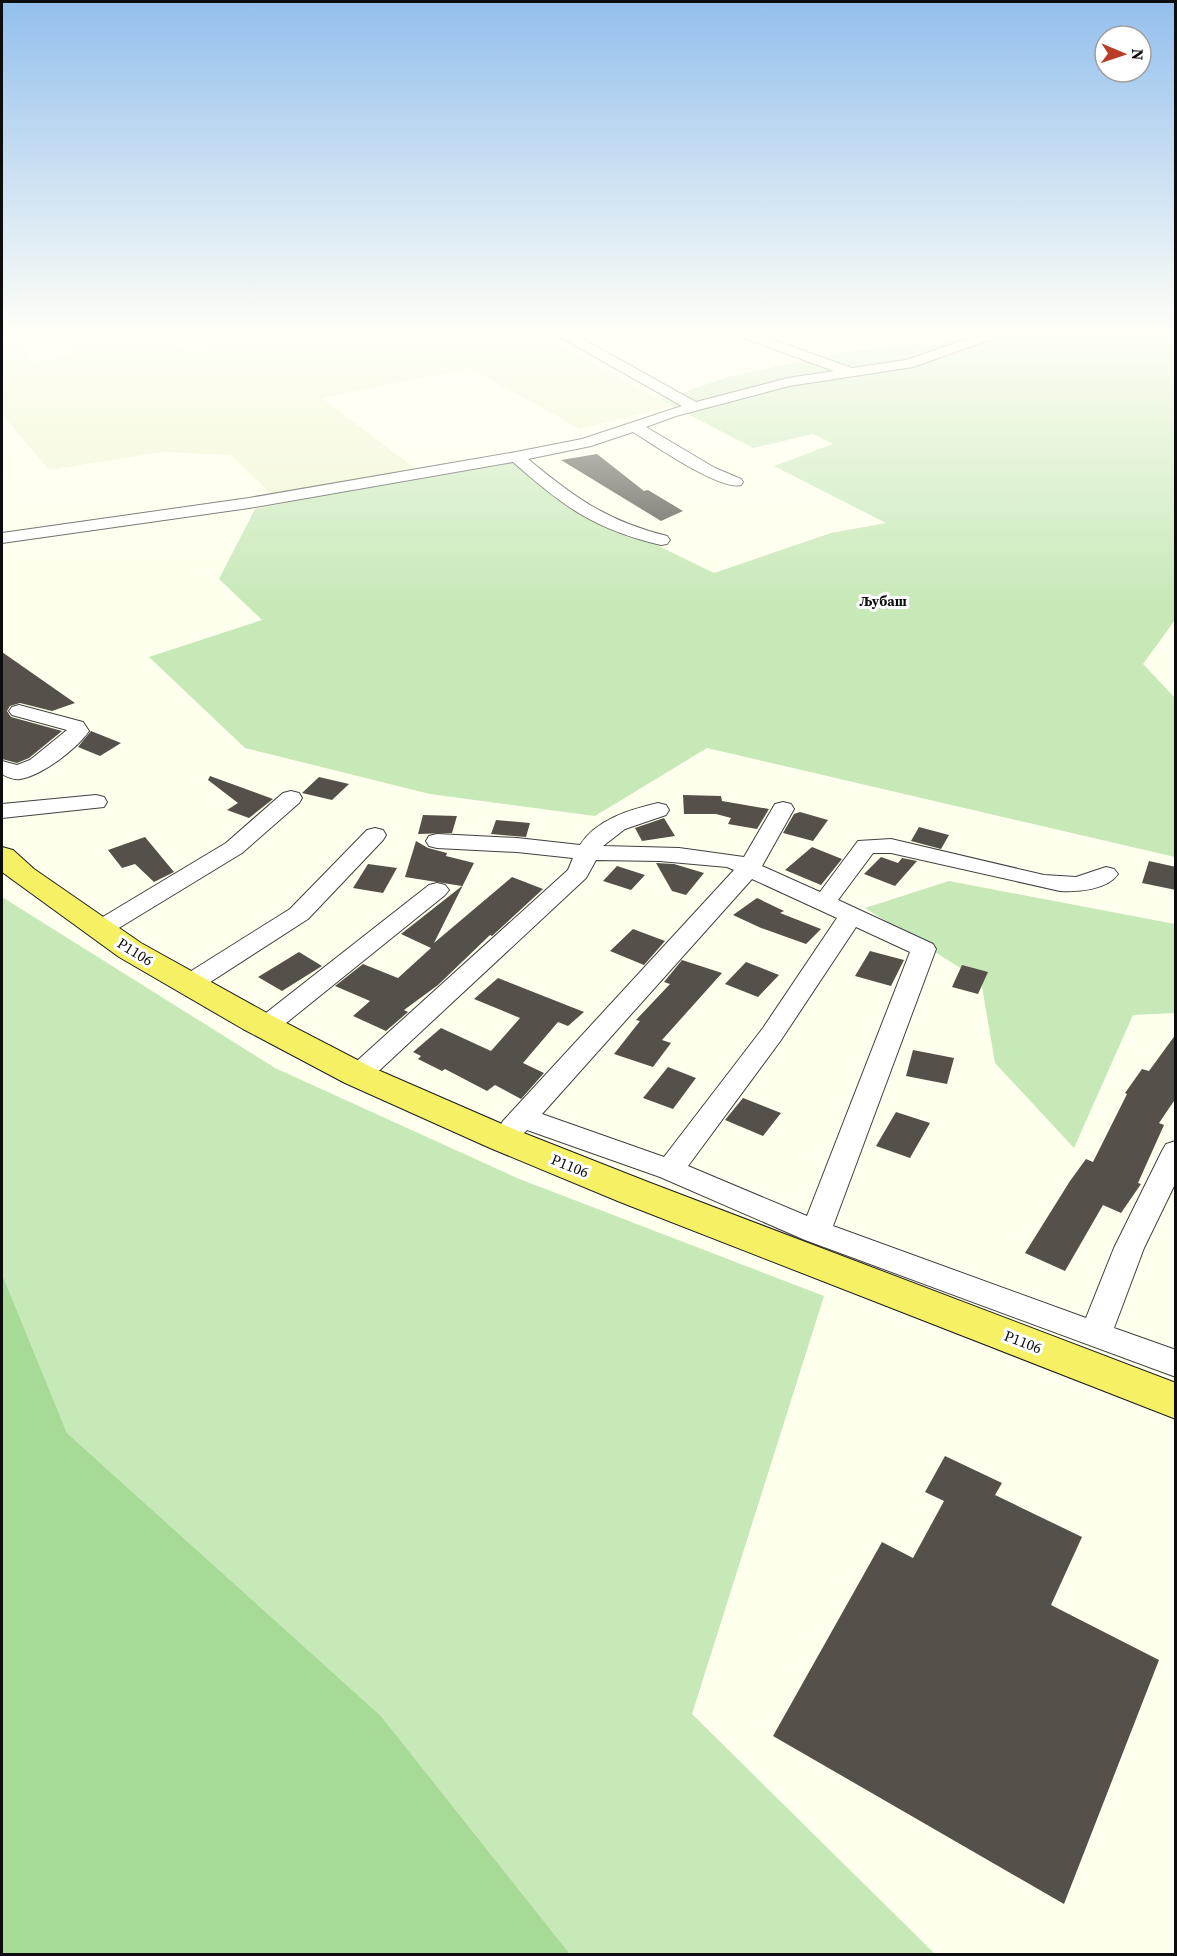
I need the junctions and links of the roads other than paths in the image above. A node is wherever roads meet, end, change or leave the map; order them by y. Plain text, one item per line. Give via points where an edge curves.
1 (639, 424) edge
2 (634, 426) junction
3 (516, 457) junction
4 (735, 482) dead end
5 (2, 518) edge
6 (19, 534) junction
7 (2, 538) edge
8 (662, 540) dead end
9 (20, 711) dead end
10 (2, 767) edge
11 (291, 798) dead end
12 (96, 802) dead end
13 (783, 809) dead end
14 (658, 810) dead end
15 (2, 811) edge
16 (375, 835) dead end
17 (437, 841) dead end
18 (587, 853) junction
19 (2, 856) edge
20 (750, 867) junction
21 (1106, 874) dead end
22 (437, 890) dead end
23 (824, 903) junction
24 (851, 916) junction
25 (100, 929) junction
26 (189, 984) junction
27 (266, 1026) junction
28 (358, 1075) junction
29 (513, 1129) junction
30 (1176, 1151) edge
31 (670, 1170) junction
32 (816, 1232) junction
33 (1095, 1334) junction
34 (1176, 1364) edge
35 (1176, 1402) edge

1 - 2 lane
2 - 3 lane via 586,443
2 - 4 lane
3 - 6 lane via 249,503
3 - 8 lane via 555,490 598,518
5 - 6 lane
6 - 7 lane
9 - 10 lane via 76,726 79,731 38,765 17,773
11 - 25 lane via 234,848
12 - 15 lane
13 - 20 lane
14 - 18 lane via 616,824 593,841
16 - 26 lane via 299,914
17 - 18 lane
18 - 20 lane via 707,857
18 - 28 lane via 578,873
19 - 25 main road, P1106
20 - 23 lane
20 - 29 lane
21 - 23 lane via 1080,885 1067,885 891,846 866,846
22 - 27 lane
23 - 24 lane
24 - 31 lane via 772,1034
24 - 32 lane via 924,949
25 - 26 main road, P1106
26 - 27 main road, P1106
27 - 28 main road, P1106
28 - 29 main road, P1106
29 - 31 lane
29 - 35 main road, P1106
30 - 33 lane via 1129,1248
31 - 32 lane
32 - 33 lane
33 - 34 lane

